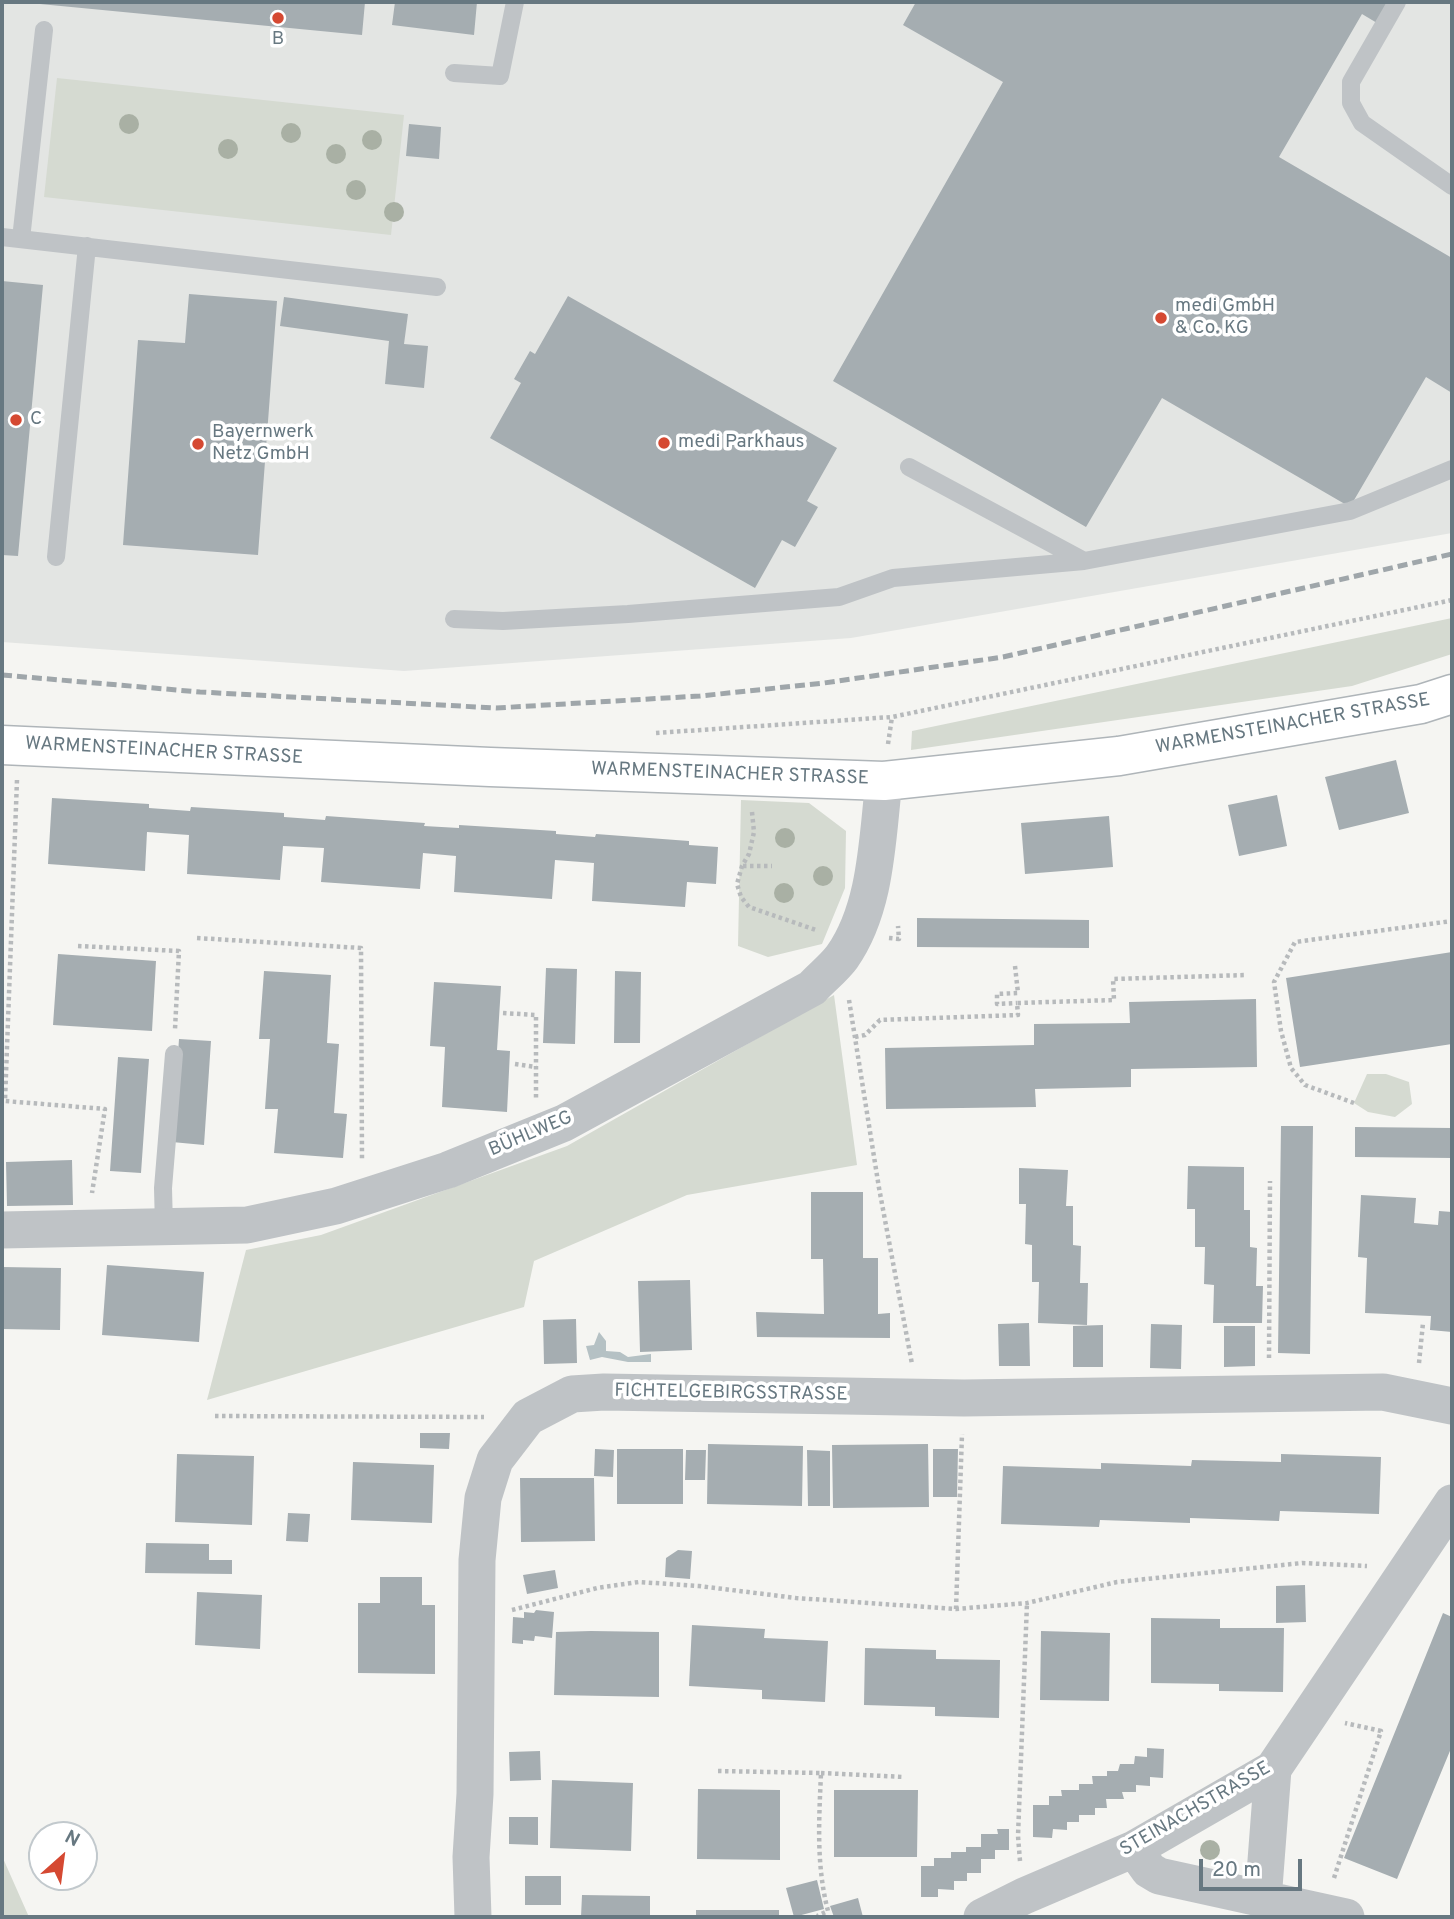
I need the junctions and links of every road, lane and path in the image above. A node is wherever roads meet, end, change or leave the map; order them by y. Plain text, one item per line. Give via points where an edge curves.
1 (515, 2) edge
2 (1397, 2) edge
3 (44, 30) dead end
4 (454, 73) dead end
5 (1452, 186) edge
6 (2, 237) edge
7 (21, 239) junction
8 (87, 246) junction
9 (437, 287) dead end
10 (909, 467) dead end
11 (1452, 469) edge
12 (56, 557) dead end
13 (1084, 561) junction
14 (1452, 600) edge
15 (454, 619) dead end
16 (1452, 694) edge
17 (892, 717) dead end
18 (10, 745) edge
19 (749, 776) junction
20 (884, 781) junction
21 (742, 866) junction
22 (772, 866) dead end
23 (1452, 921) edge
24 (815, 930) dead end
25 (197, 938) dead end
26 (78, 946) dead end
27 (842, 958) junction
28 (1015, 966) dead end
29 (1247, 975) dead end
30 (1017, 1003) junction
31 (503, 1013) dead end
32 (855, 1037) junction
33 (174, 1054) joint
34 (515, 1064) dead end
35 (536, 1066) junction
36 (1353, 1103) dead end
37 (537, 1133) junction
38 (362, 1135) dead end
39 (1270, 1181) dead end
40 (87, 1227) junction
41 (164, 1227) junction
42 (2, 1230) edge
43 (1268, 1394) junction
44 (919, 1398) junction
45 (964, 1398) junction
46 (1452, 1406) edge
47 (215, 1416) dead end
48 (528, 1417) junction
49 (1452, 1503) edge
50 (1407, 1567) junction
51 (1027, 1603) junction
52 (956, 1609) junction
53 (476, 1613) junction
54 (1310, 1714) junction
55 (1273, 1769) junction
56 (718, 1771) dead end
57 (821, 1773) junction
58 (904, 1777) dead end
59 (1134, 1849) junction
60 (1024, 1896) junction
61 (1263, 1900) junction
62 (1335, 1915) edge
63 (817, 1916) edge
64 (473, 1917) edge
65 (982, 1917) edge

1 - 4 lane via 500,76
2 - 5 lane via 1351,82 1351,103 1362,123
3 - 7 lane
6 - 7 lane
7 - 8 lane
8 - 9 lane
8 - 12 lane
10 - 13 lane
11 - 13 lane via 1350,511
13 - 15 lane via 893,578 839,597 628,614
14 - 17 path
16 - 20 street, WARMENSTEINACHER STRASSE via 1408,707 1119,756
18 - 19 street, WARMENSTEINACHER STRASSE
18 - 40 path via 5,1101 105,1109
19 - 20 street, WARMENSTEINACHER STRASSE
19 - 21 path via 754,832
20 - 27 street, BÜHLWEG via 864,913
21 - 22 path
21 - 24 path via 737,884 749,907
23 - 36 path via 1295,942 1273,982 1291,1068 1305,1085
25 - 38 path via 361,948
26 - 33 path via 178,951
27 - 32 path
27 - 37 street, BÜHLWEG via 812,988 564,1123
28 - 30 path via 1018,993 997,994 997,1004
29 - 30 path via 1113,979 1114,1000
30 - 32 path via 1018,1015 880,1020 865,1035
31 - 35 path via 536,1015
32 - 44 path
33 - 41 lane
34 - 35 path
35 - 37 path
37 - 41 street, BÜHLWEG via 448,1170 336,1206 247,1225
39 - 43 path
40 - 41 street, BÜHLWEG
40 - 42 street, BÜHLWEG
43 - 45 street, FICHTELGEBIRGSSTRASSE
43 - 46 street, FICHTELGEBIRGSSTRASSE via 1383,1392
44 - 45 street, FICHTELGEBIRGSSTRASSE
44 - 48 street, FICHTELGEBIRGSSTRASSE via 604,1392 572,1394
45 - 52 path
47 - 48 path
48 - 53 street, FICHTELGEBIRGSSTRASSE via 495,1460 482,1499
49 - 50 street, STEINACHSTRASSE
50 - 51 path via 1303,1563 1117,1582
50 - 54 street, STEINACHSTRASSE
51 - 52 path
51 - 60 path via 1017,1836
52 - 53 path via 639,1582 503,1612
53 - 64 street, FICHTELGEBIRGSSTRASSE
54 - 55 street, STEINACHSTRASSE
54 - 62 path via 1381,1731
55 - 59 street, STEINACHSTRASSE
55 - 61 street
56 - 57 path
57 - 58 path
57 - 63 path via 818,1850 828,1911
59 - 60 street, STEINACHSTRASSE
59 - 61 street via 1159,1876
60 - 65 street, STEINACHSTRASSE
61 - 62 street

